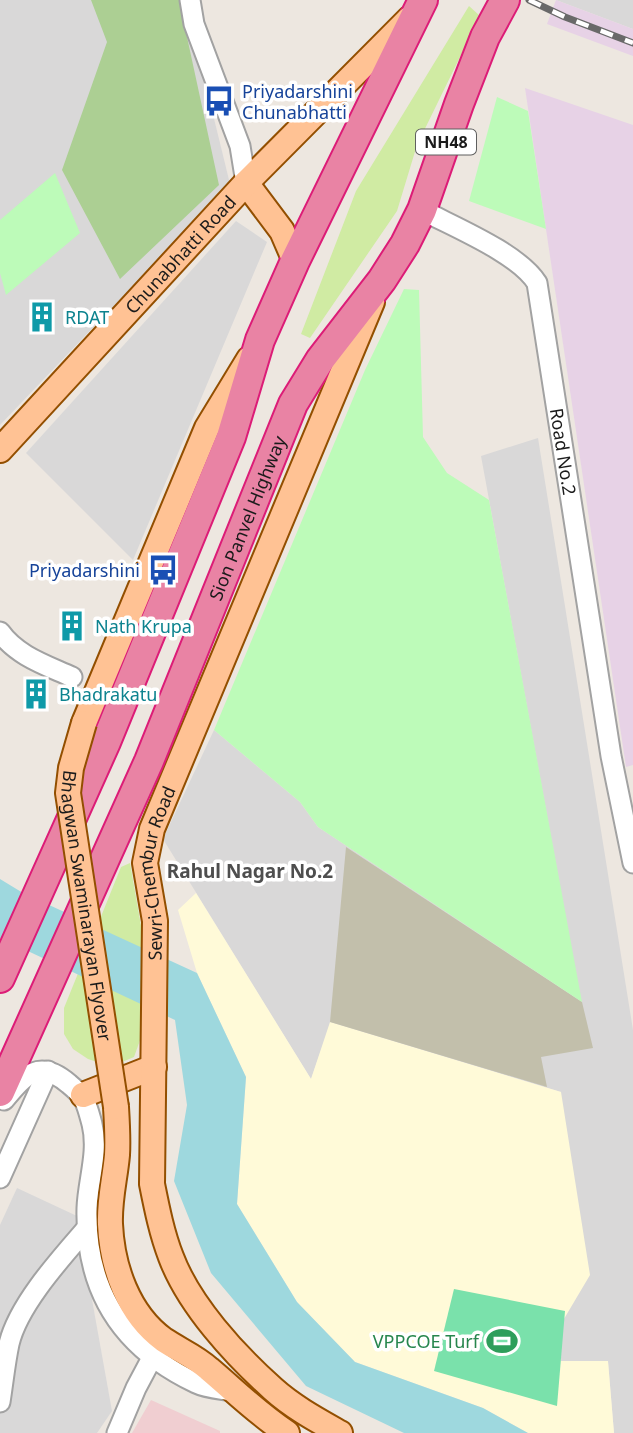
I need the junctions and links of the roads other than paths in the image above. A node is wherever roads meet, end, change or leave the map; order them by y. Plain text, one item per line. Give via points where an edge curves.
1 (190, 0) edge
2 (505, 0) edge
3 (421, 5) edge
4 (246, 183) junction
5 (422, 210) junction
6 (295, 261) junction
7 (382, 280) junction
8 (260, 340) junction
9 (0, 450) edge
10 (0, 632) edge
11 (72, 677) dead end
12 (149, 761) junction
13 (145, 863) junction
14 (633, 863) edge
15 (2, 973) edge
16 (154, 1067) junction
17 (48, 1071) junction
18 (0, 1092) edge
19 (83, 1095) junction
20 (0, 1104) edge
21 (0, 1178) edge
22 (87, 1228) junction
23 (153, 1356) junction
24 (232, 1391) junction
25 (0, 1402) edge
26 (117, 1433) edge
27 (287, 1433) edge
28 (340, 1433) edge

1 - 4 street via 194,24 240,146
2 - 5 highway, Sion Panvel Highway / NH48 via 485,37
3 - 4 main road, Chunabhatti Road
3 - 6 highway
4 - 6 main road via 282,231
4 - 9 main road, Chunabhatti Road
5 - 7 highway, Sion Panvel Highway / NH48
5 - 14 street, Road No.2 via 501,252 537,283 611,757
6 - 8 highway
7 - 12 highway, Sion Panvel Highway via 320,360 293,404
7 - 13 main road, Sewri-Chembur Road via 152,829
8 - 15 highway via 225,450 106,742
8 - 24 main road, Bhagwan Swaminarayan Flyover, bridge via 207,428 84,723 68,793 116,1107 118,1130 110,1197 116,1263 127,1295 150,1329 208,1367
10 - 11 street via 24,656
12 - 13 main road
12 - 18 highway, Sion Panvel Highway, bridge
13 - 16 main road, Sewri-Chembur Road via 155,921
16 - 19 main road
16 - 28 main road, Sewri-Chembur Road via 152,1184 171,1259 217,1330 273,1390
17 - 19 street
17 - 20 street via 30,1074
17 - 21 street
19 - 22 street via 96,1141
22 - 23 street via 96,1277 110,1311
22 - 25 street via 37,1290 9,1341
23 - 24 street via 198,1384
23 - 26 street
24 - 27 main road, Bhagwan Swaminarayan Flyover

